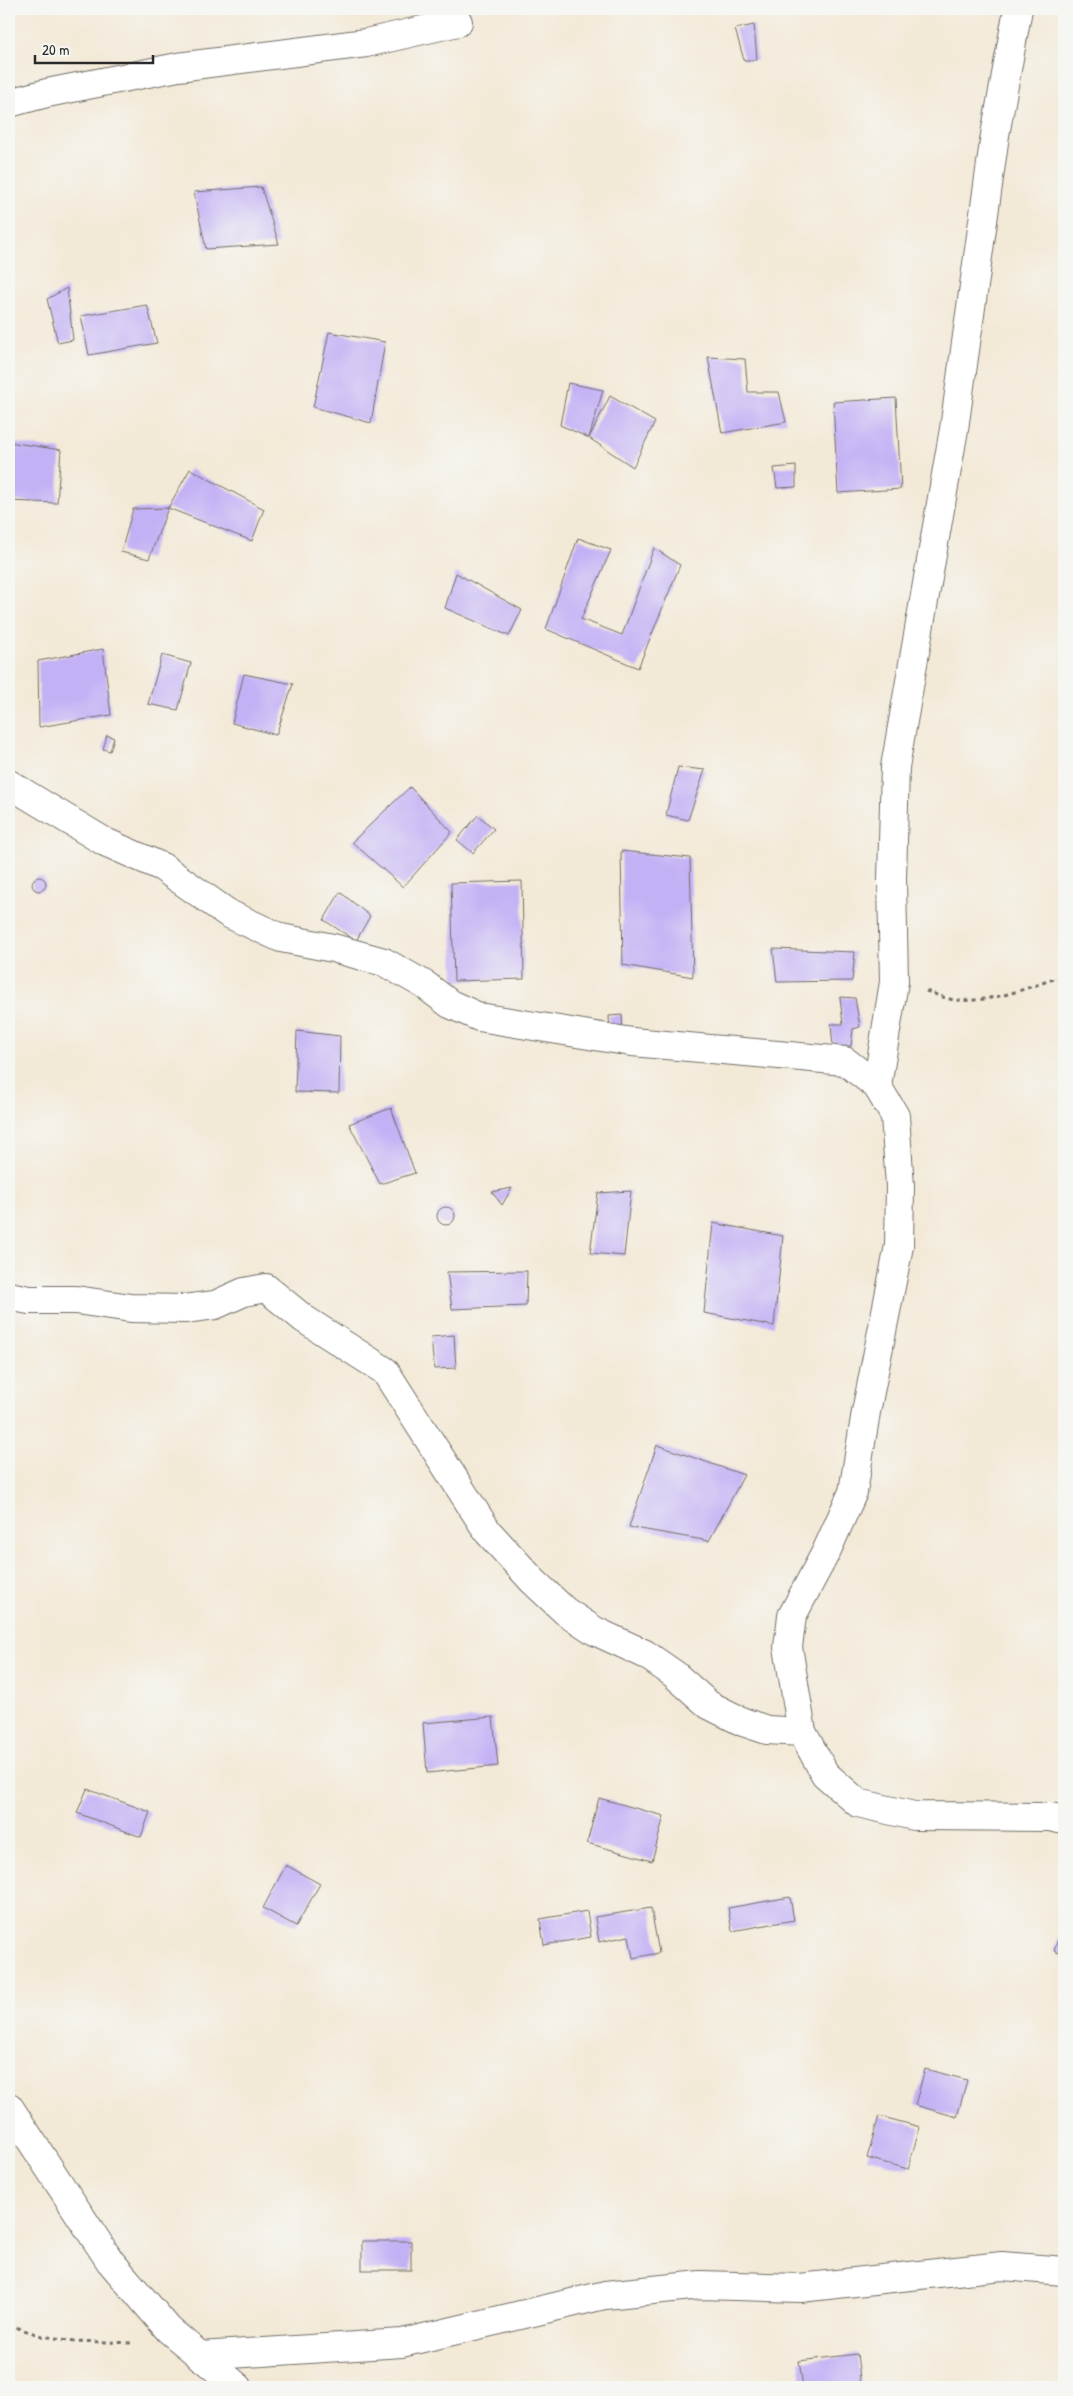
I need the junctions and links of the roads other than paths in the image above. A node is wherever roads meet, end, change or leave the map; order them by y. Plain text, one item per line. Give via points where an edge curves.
1 (1018, 9) edge
2 (458, 22) dead end
3 (9, 103) edge
4 (9, 784) edge
5 (877, 1086) junction
6 (9, 1296) edge
7 (802, 1732) junction
8 (1064, 1820) edge
9 (9, 2108) edge
10 (1064, 2271) edge
11 (191, 2348) junction
12 (238, 2387) edge

1 - 5 street via 995,135 954,429 895,767 894,982
2 - 3 street via 366,42 178,67
4 - 5 street via 105,842 162,867 229,914 281,938 384,962 450,1004 478,1017 632,1042 845,1062
5 - 7 street via 895,1116 900,1186 899,1246 853,1492 792,1616 788,1647
6 - 7 street via 29,1300 76,1300 130,1308 184,1309 215,1305 244,1292 266,1288 304,1319 385,1371 488,1532 565,1611 595,1631 645,1654 710,1705 743,1722 768,1730
7 - 8 street via 825,1774 858,1803 914,1816 1050,1817
9 - 11 street via 110,2261 169,2330
10 - 11 street via 1002,2266 800,2288 702,2285 605,2295 402,2343
11 - 12 street

